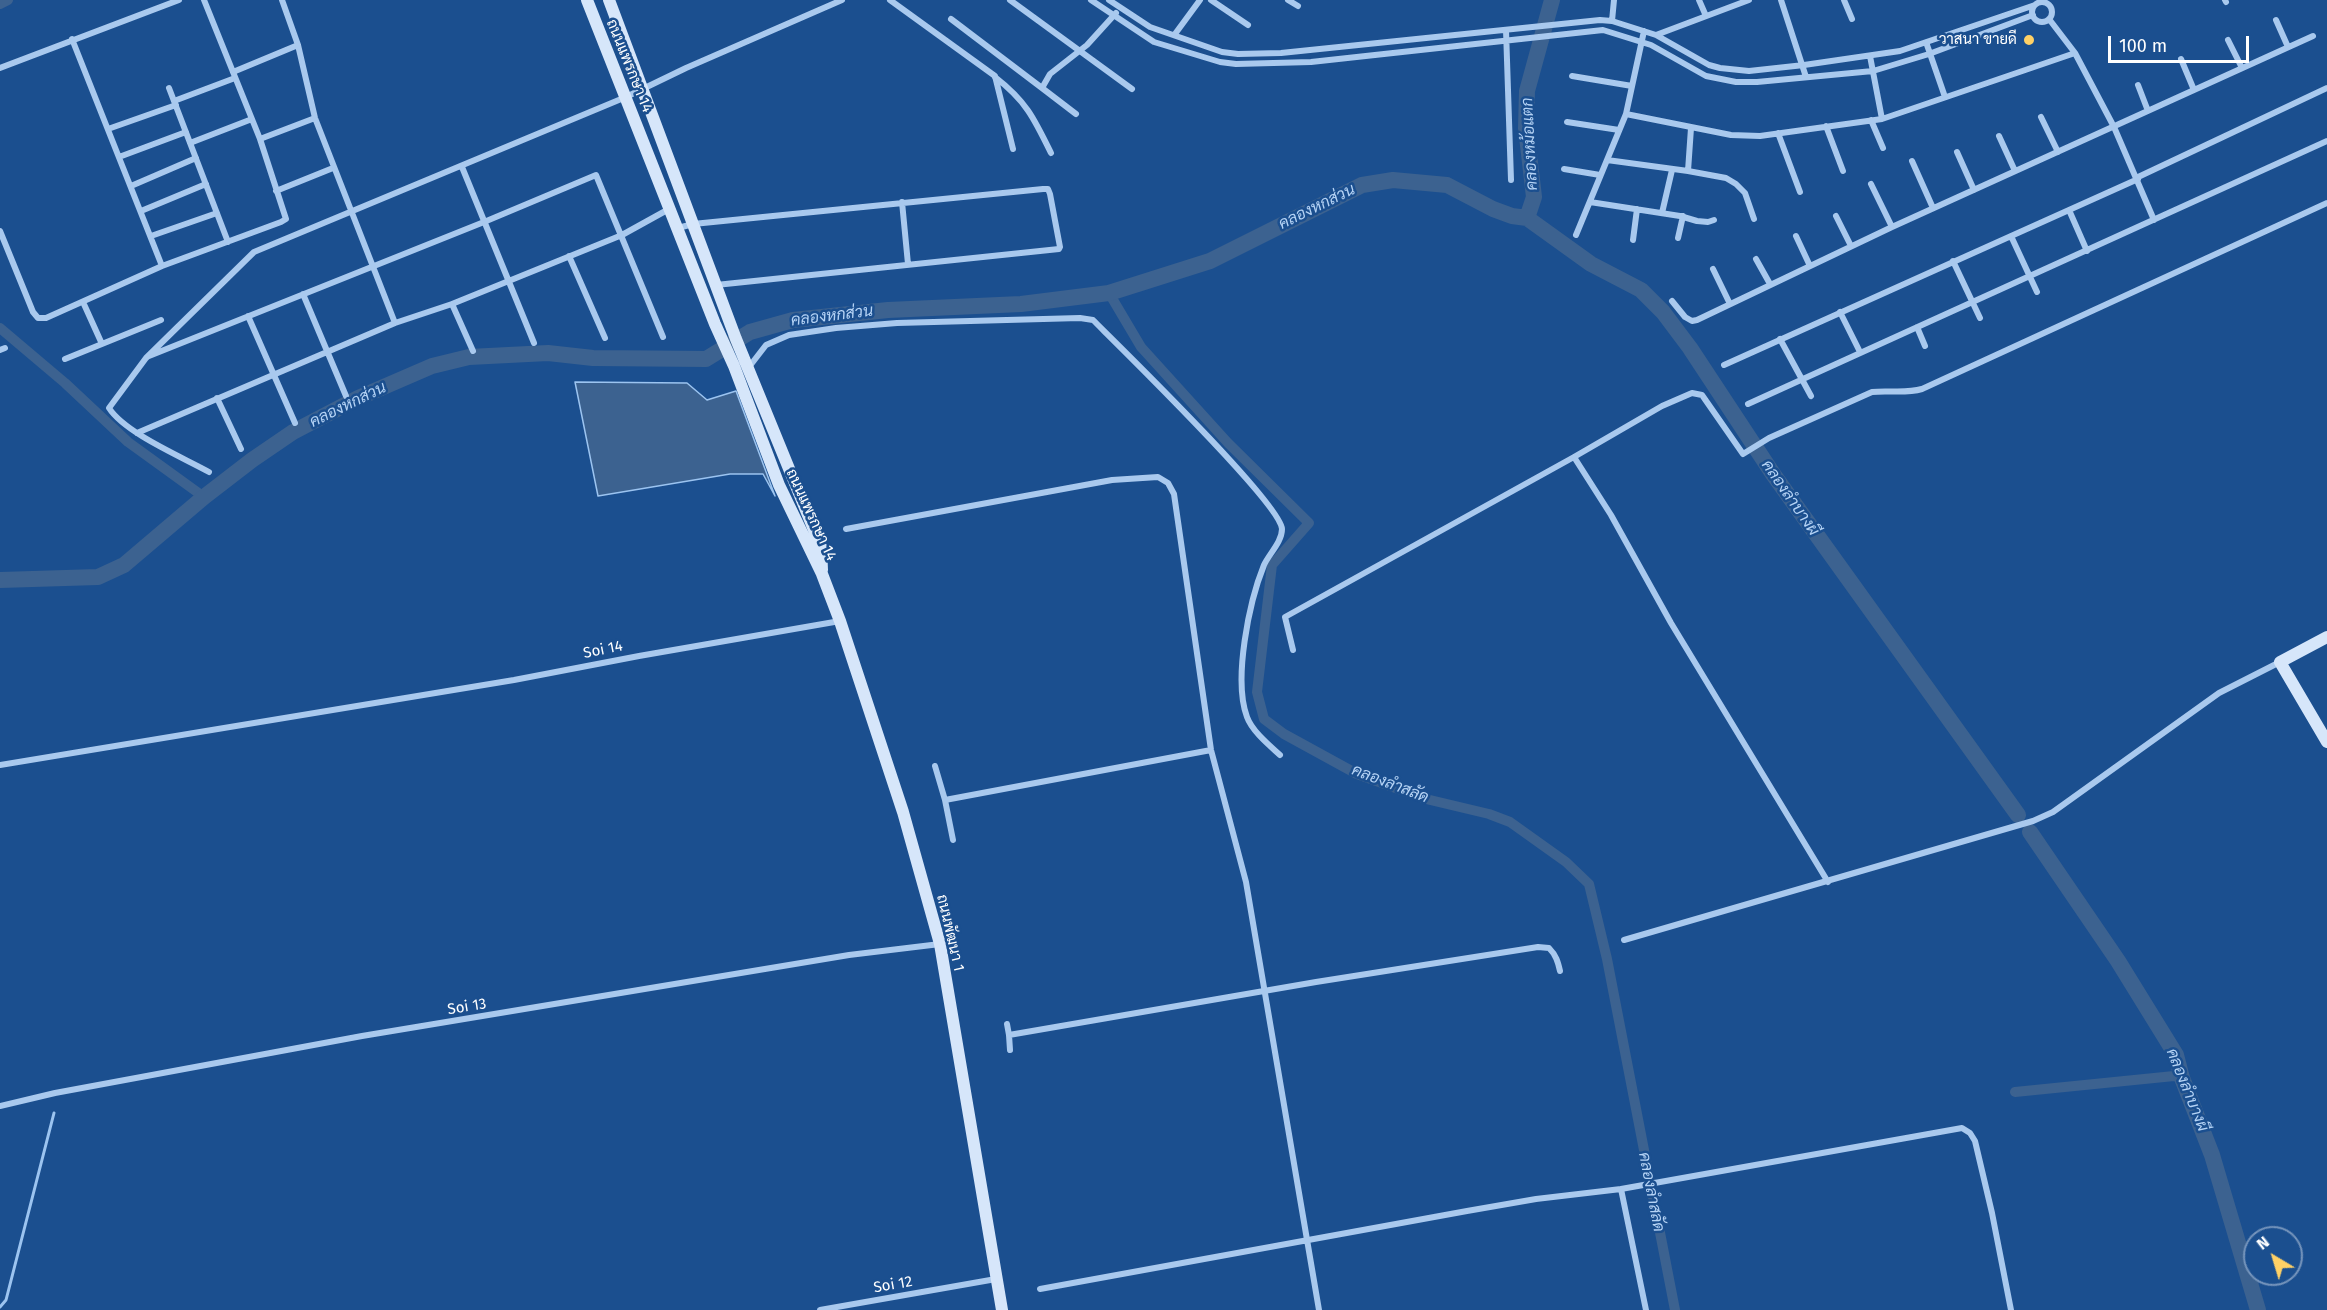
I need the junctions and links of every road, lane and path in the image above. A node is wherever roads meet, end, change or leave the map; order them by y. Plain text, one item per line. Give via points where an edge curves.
1 (178, 0) edge
2 (204, 0) edge
3 (282, 0) edge
4 (587, 0) edge
5 (609, 0) edge
6 (842, 0) edge
7 (890, 0) edge
8 (1010, 0) edge
9 (1091, 0) edge
10 (1108, 0) edge
11 (1200, 0) edge
12 (1211, 0) edge
13 (1288, 0) edge
14 (1614, 0) edge
15 (1699, 0) edge
16 (1749, 0) edge
17 (1781, 0) edge
18 (1844, 0) edge
19 (2056, 0) edge
20 (2041, 3) edge
21 (1298, 6) dead end
22 (1121, 9) junction
23 (2033, 15) junction
24 (1113, 16) junction
25 (1706, 16) junction
26 (951, 19) dead end
27 (1852, 19) dead end
28 (2049, 20) junction
29 (2276, 20) dead end
30 (1612, 21) junction
31 (1248, 25) dead end
32 (1506, 30) junction
33 (1644, 31) junction
34 (1175, 34) junction
35 (1656, 35) junction
36 (2313, 36) dead end
37 (72, 39) junction
38 (2228, 40) dead end
39 (1506, 42) junction
40 (1642, 42) junction
41 (1926, 42) junction
42 (1382, 43) junction
43 (298, 45) junction
44 (2288, 47) junction
45 (1080, 51) junction
46 (1281, 53) junction
47 (2075, 53) junction
48 (1384, 54) junction
49 (1929, 54) junction
50 (1870, 56) junction
51 (2181, 59) dead end
52 (1280, 64) junction
53 (1804, 65) junction
54 (0, 68) edge
55 (2242, 68) junction
56 (1873, 71) junction
57 (234, 75) junction
58 (995, 76) junction
59 (1572, 76) dead end
60 (1806, 77) junction
61 (2138, 85) dead end
62 (1632, 86) junction
63 (169, 88) dead end
64 (1041, 88) junction
65 (1132, 88) dead end
66 (2327, 88) edge
67 (642, 89) junction
68 (2194, 90) junction
69 (626, 97) junction
70 (1945, 97) junction
71 (175, 103) junction
72 (2148, 111) junction
73 (1076, 114) dead end
74 (1626, 114) junction
75 (315, 117) junction
76 (2041, 117) dead end
77 (252, 119) junction
78 (1882, 119) junction
79 (1870, 120) junction
80 (1567, 122) dead end
81 (1826, 126) junction
82 (2114, 127) junction
83 (1691, 128) junction
84 (108, 129) junction
85 (1619, 130) junction
86 (186, 132) junction
87 (1778, 132) junction
88 (1999, 136) dead end
89 (260, 139) junction
90 (2327, 141) edge
91 (190, 143) junction
92 (1882, 148) dead end
93 (1013, 149) dead end
94 (1957, 152) dead end
95 (2058, 152) junction
96 (1051, 153) dead end
97 (119, 157) junction
98 (196, 158) junction
99 (1607, 160) junction
100 (1912, 161) dead end
101 (462, 167) junction
102 (333, 168) junction
103 (1564, 169) dead end
104 (1672, 170) junction
105 (1688, 171) junction
106 (1843, 171) dead end
107 (2014, 171) junction
108 (1600, 175) junction
109 (2137, 178) junction
110 (1511, 180) dead end
111 (206, 184) junction
112 (1871, 184) dead end
113 (131, 186) junction
114 (1974, 190) junction
115 (276, 191) junction
116 (1800, 192) dead end
117 (902, 202) junction
118 (1590, 202) junction
119 (2327, 202) edge
120 (1933, 208) junction
121 (670, 209) junction
122 (1637, 209) junction
123 (2069, 210) junction
124 (141, 211) junction
125 (217, 213) junction
126 (352, 213) junction
127 (1662, 213) junction
128 (1683, 216) junction
129 (1836, 216) dead end
130 (1754, 219) dead end
131 (1714, 220) dead end
132 (2154, 220) junction
133 (484, 222) junction
134 (693, 224) junction
135 (1892, 227) junction
136 (678, 228) junction
137 (0, 231) edge
138 (622, 235) junction
139 (1576, 235) dead end
140 (151, 236) junction
141 (1796, 236) dead end
142 (2011, 236) junction
143 (1678, 238) dead end
144 (1633, 240) dead end
145 (228, 242) junction
146 (2, 243) edge
147 (1851, 246) junction
148 (2087, 251) junction
149 (569, 256) junction
150 (1756, 259) dead end
151 (1953, 261) junction
152 (908, 264) junction
153 (162, 266) junction
154 (1810, 266) junction
155 (372, 267) junction
156 (1713, 269) dead end
157 (2030, 276) junction
158 (509, 281) junction
159 (1770, 284) junction
160 (716, 285) junction
161 (2037, 292) dead end
162 (303, 294) junction
163 (1972, 301) junction
164 (83, 302) junction
165 (1672, 302) dead end
166 (452, 304) junction
167 (1730, 304) junction
168 (1840, 312) junction
169 (248, 316) junction
170 (1980, 318) dead end
171 (161, 320) dead end
172 (395, 323) junction
173 (1917, 327) junction
174 (663, 337) dead end
175 (605, 338) dead end
176 (1780, 339) junction
177 (534, 343) dead end
178 (102, 344) junction
179 (1925, 345) dead end
180 (327, 351) junction
181 (473, 351) dead end
182 (1860, 352) junction
183 (146, 358) junction
184 (65, 359) dead end
185 (742, 365) junction
186 (1724, 365) dead end
187 (273, 374) junction
188 (1802, 379) junction
189 (346, 396) dead end
190 (1811, 396) dead end
191 (218, 398) junction
192 (1748, 404) dead end
193 (295, 423) dead end
194 (137, 433) junction
195 (241, 449) dead end
196 (1574, 457) junction
197 (209, 472) dead end
198 (846, 529) dead end
199 (822, 574) joint
200 (840, 621) junction
201 (2327, 637) edge
202 (1293, 650) dead end
203 (2280, 662) junction
204 (2327, 742) edge
205 (1210, 750) junction
206 (1280, 755) dead end
207 (0, 765) edge
208 (936, 766) dead end
209 (945, 801) junction
210 (953, 840) dead end
211 (1828, 882) junction
212 (1624, 940) dead end
213 (940, 944) junction
214 (1560, 971) dead end
215 (1264, 991) junction
216 (1007, 1024) dead end
217 (1009, 1035) junction
218 (1010, 1050) dead end
219 (0, 1106) edge
220 (1621, 1189) junction
221 (1307, 1239) junction
222 (997, 1278) junction
223 (1040, 1289) dead end
224 (820, 1310) edge
225 (1002, 1310) edge
226 (1319, 1310) edge
227 (1646, 1310) edge
228 (2011, 1310) edge

1 - 37 street
2 - 57 street
3 - 43 street
4 - 69 main road, ถนนแพรกษา 14
5 - 67 main road, ถนนแพรกษา 14
6 - 67 street
7 - 58 street
8 - 45 street
9 - 24 street
10 - 22 street
11 - 34 street
12 - 31 street
13 - 21 street
14 - 30 street
15 - 25 street
16 - 25 street
17 - 53 street
18 - 27 street
19 - 20 street
20 - 23 street
20 - 28 street via 2052,9
20 - 41 street
22 - 24 street
22 - 34 street via 1150,27
23 - 28 street via 2039,21
23 - 49 street
24 - 45 street
24 - 52 street via 1154,42 1220,62
25 - 35 street
26 - 64 street
28 - 47 street
29 - 44 street
30 - 32 street
30 - 33 street
32 - 39 street
32 - 42 street
33 - 35 street
33 - 40 street
34 - 46 street via 1221,51
35 - 53 street via 1720,68 1749,70
36 - 44 street
37 - 54 street
37 - 84 street
38 - 55 street
39 - 40 street via 1603,30
39 - 48 street
39 - 110 street
40 - 60 street via 1718,80 1757,82
40 - 62 street
41 - 49 street
41 - 50 street
42 - 46 street
42 - 48 street
43 - 57 street
43 - 75 street
44 - 55 street
45 - 64 street via 1050,74
45 - 65 street
46 - 52 street
47 - 70 street
47 - 82 street
48 - 52 street
49 - 56 street
49 - 70 street
50 - 53 street
50 - 56 street
51 - 68 street
53 - 60 street
55 - 68 street
56 - 60 street
56 - 78 street
57 - 71 street
57 - 77 street
58 - 93 street
58 - 96 street via 1015,92 1032,114
59 - 62 street
61 - 72 street
62 - 74 street
63 - 71 street
64 - 73 street
66 - 109 street
67 - 69 street
67 - 134 main road, ถนนแพรกษา 14
68 - 72 street
69 - 101 street
69 - 121 main road, ถนนแพรกษา 14
70 - 78 street
71 - 84 street
71 - 86 street
72 - 82 street
74 - 83 street
74 - 85 street
75 - 89 street
75 - 102 street
76 - 95 street
77 - 89 street
77 - 91 street
78 - 79 street
79 - 81 street
79 - 92 street
80 - 85 street
81 - 87 street
81 - 106 street
82 - 95 street
82 - 109 street
83 - 87 street via 1746,137
83 - 105 street
84 - 97 street
85 - 99 street
86 - 91 street
86 - 97 street
87 - 116 street
88 - 107 street
89 - 115 street
90 - 132 street
91 - 98 street
94 - 114 street
95 - 107 street
97 - 113 street
98 - 111 street
98 - 113 street
99 - 104 street
99 - 108 street
100 - 120 street
101 - 126 street
101 - 133 street
102 - 115 street
102 - 126 street
103 - 108 street
104 - 105 street
104 - 127 street
105 - 130 street via 1726,178 1736,184
107 - 114 street
108 - 118 street
109 - 123 street
109 - 132 street
111 - 124 street
111 - 125 street
112 - 135 street
113 - 124 street
114 - 120 street
115 - 145 street via 285,219
117 - 134 street
117 - 152 street
117 - 152 street via 1048,189 1060,247
118 - 122 street
118 - 139 street
119 - 196 street via 1922,389 1872,392 1768,438 1743,454 1702,395 1692,393
120 - 135 street
121 - 136 main road, ถนนแพรกษา 14
121 - 138 street
122 - 127 street
122 - 144 street
123 - 142 street
123 - 148 street
124 - 140 street
125 - 140 street
125 - 145 street
126 - 155 street
126 - 183 street via 254,252
127 - 128 street
128 - 131 street
128 - 143 street
129 - 147 street
132 - 148 street
133 - 138 street via 596,174
133 - 155 street
133 - 158 street
134 - 136 street
134 - 160 main road, ถนนแพรกษา 14
135 - 147 street
136 - 185 main road, ถนนแพรกษา 14 via 715,324
137 - 146 street
138 - 149 street
138 - 174 street
140 - 153 street
141 - 154 street
142 - 151 street
142 - 157 street
145 - 153 street
146 - 164 street via 38,318
147 - 154 street
148 - 157 street
149 - 158 street
149 - 175 street
150 - 159 street
151 - 163 street
151 - 168 street
152 - 160 street
153 - 164 street
154 - 159 street
155 - 162 street
155 - 172 street
156 - 167 street
157 - 161 street
157 - 163 street
158 - 166 street
158 - 177 street
159 - 167 street
160 - 185 main road, ถนนแพรกษา 14
162 - 169 street
162 - 180 street
163 - 170 street
163 - 173 street
164 - 178 street
165 - 167 street via 1692,321
166 - 172 street
166 - 181 street
168 - 176 street
168 - 182 street
169 - 183 street
169 - 187 street
171 - 178 street
172 - 180 street
173 - 179 street
173 - 182 street
176 - 186 street
176 - 188 street
178 - 184 street
180 - 187 street
180 - 189 street
182 - 188 street
183 - 194 street via 109,408
185 - 199 main road, ถนนแพรกษา 14 via 779,486
185 - 206 street via 765,345 789,335 836,328 1080,318 1093,321 1182,410 1277,515 1282,529 1257,582 1241,687 1248,720
187 - 191 street
187 - 193 street
188 - 190 street
188 - 192 street
191 - 194 street
191 - 195 street
194 - 197 street
196 - 202 street via 1285,617
196 - 211 street
198 - 205 street via 1108,480 1158,477 1168,483 1174,494
199 - 200 main road, ถนนพัฒนา 1
200 - 207 street, Soi 14 via 372,705
200 - 213 main road, ถนนพัฒนา 1 via 903,812
201 - 203 main road
203 - 204 main road
203 - 211 street via 2219,693 2053,812 2003,831
205 - 209 street
205 - 215 street via 1246,882
208 - 209 street
209 - 210 street
211 - 212 street
213 - 219 street, Soi 13 via 849,955 362,1036 55,1092
213 - 222 main road, ถนนพัฒนา 1
214 - 215 street via 1554,953 1538,947
215 - 217 street
215 - 221 street
216 - 217 street
217 - 218 street
220 - 221 street via 1536,1199
220 - 227 street
220 - 228 street via 1962,1128 1975,1141
221 - 223 street
221 - 226 street
222 - 224 street, Soi 12
222 - 225 main road, ถนนพัฒนา 1

